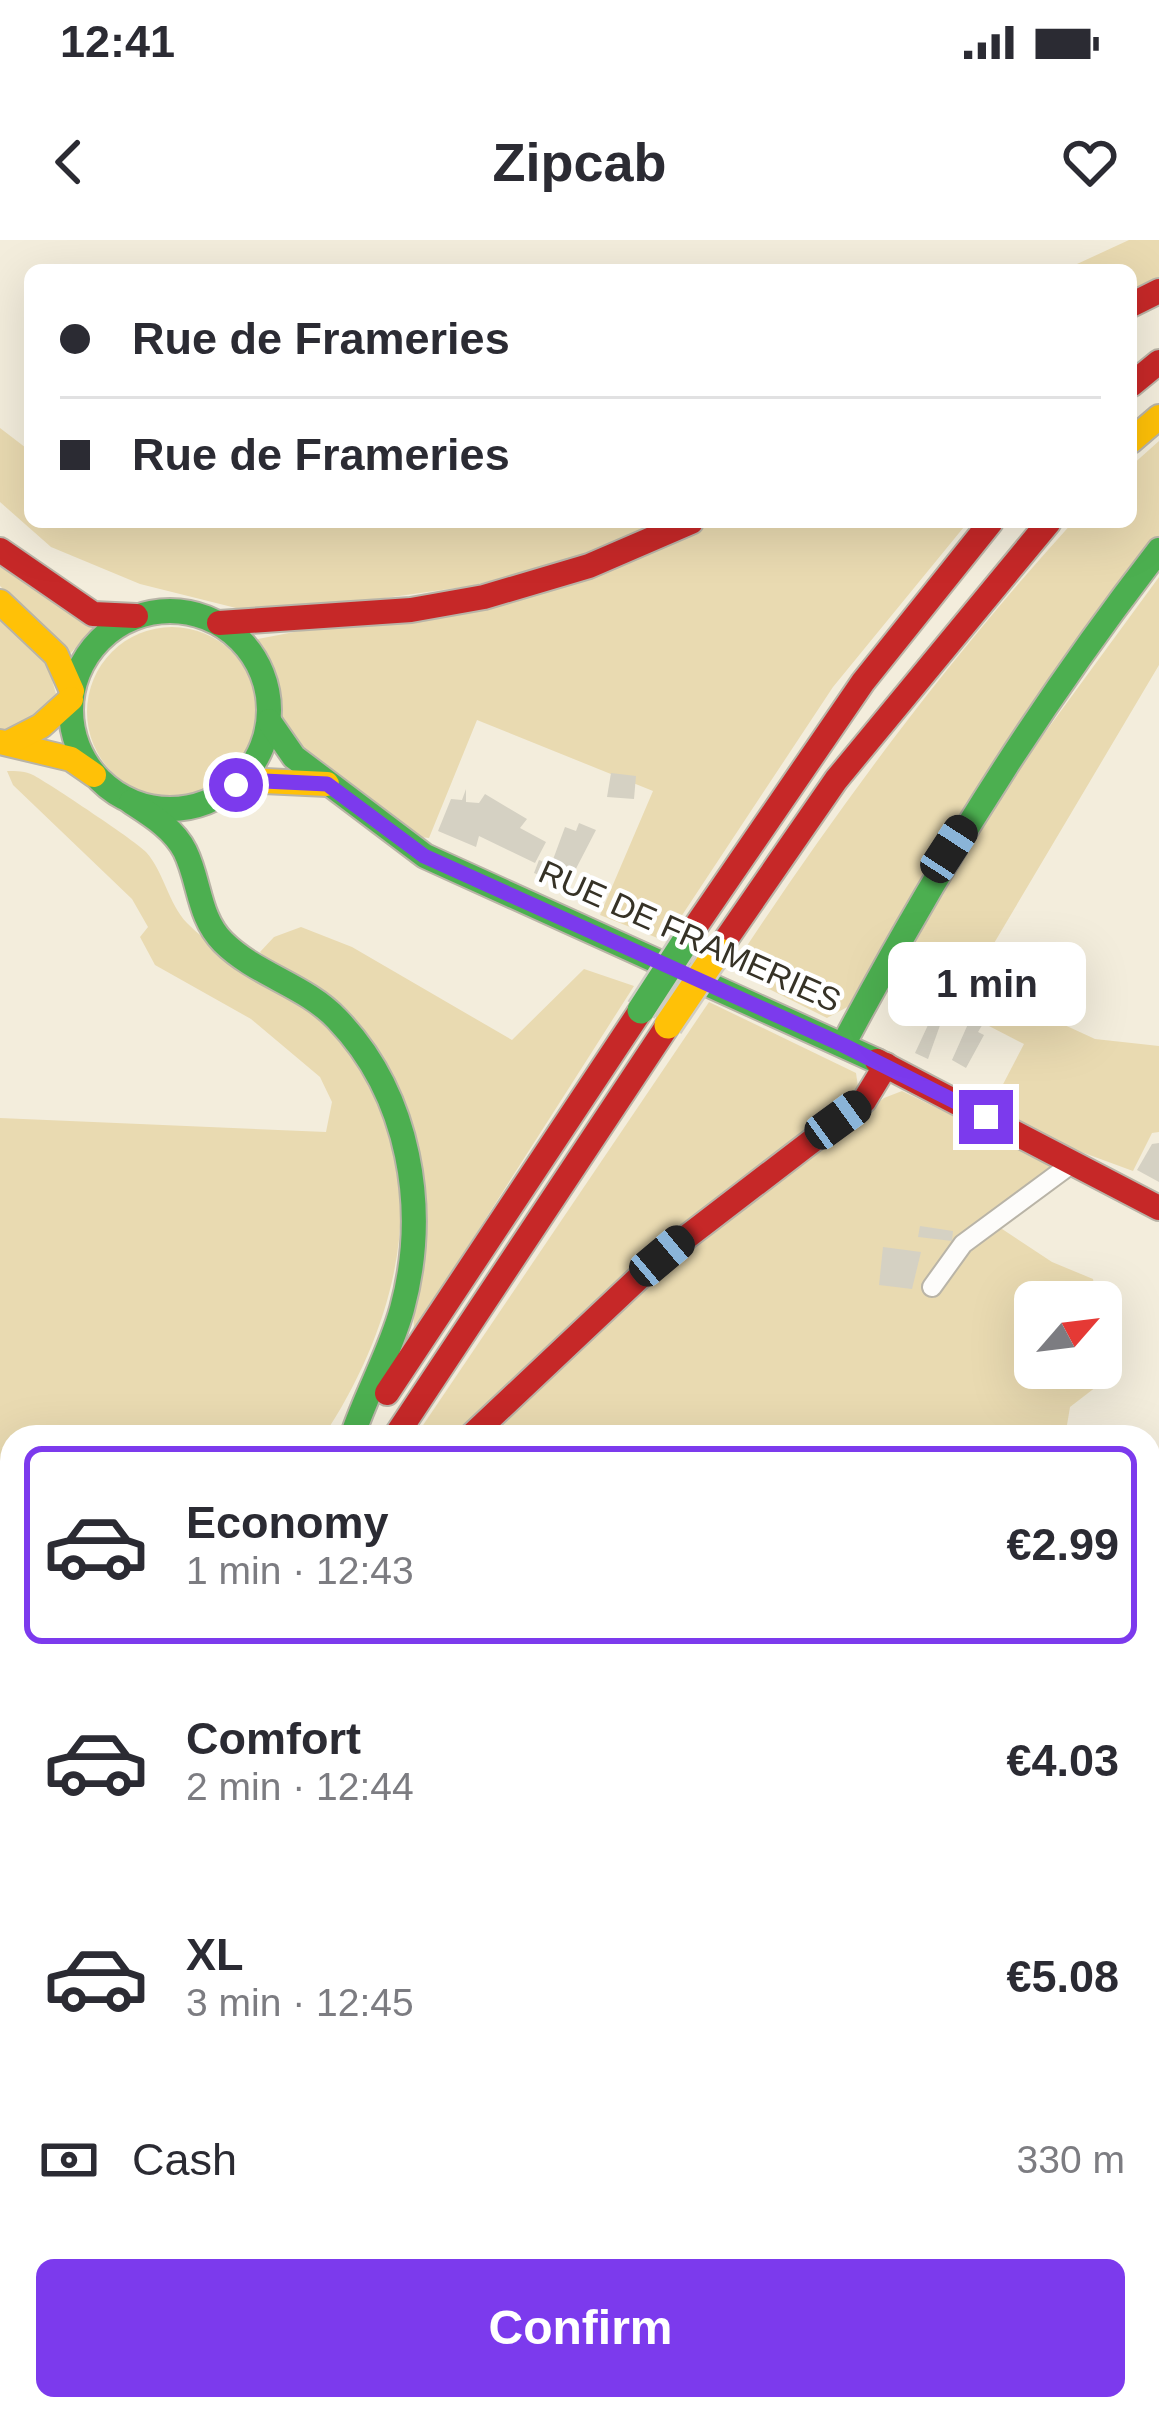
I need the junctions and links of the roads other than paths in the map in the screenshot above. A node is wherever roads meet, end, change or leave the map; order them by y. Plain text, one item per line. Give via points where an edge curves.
1 (679, 528) edge
2 (986, 528) edge
3 (1044, 528) edge
4 (0, 550) edge
5 (1159, 550) edge
6 (0, 602) edge
7 (138, 616) junction
8 (217, 623) junction
9 (72, 695) junction
10 (269, 721) junction
11 (4, 742) edge
12 (94, 775) junction
13 (327, 784) junction
14 (221, 796) junction
15 (131, 802) junction
16 (843, 1045) junction
17 (886, 1065) junction
18 (1074, 1162) junction
19 (1159, 1208) edge
20 (932, 1287) dead end
21 (359, 1425) edge
22 (363, 1425) edge
23 (403, 1425) edge
24 (483, 1425) edge

1 - 8 main road via 521,590 260,628
2 - 22 main road, bridge via 863,682
3 - 23 main road, bridge via 836,780
4 - 7 main road via 93,614
5 - 16 main road via 949,849
6 - 9 main road via 56,655
7 - 8 main road via 178,611
7 - 9 main road via 102,637
8 - 10 main road via 258,664
9 - 11 main road via 41,726
9 - 12 main road via 75,739
10 - 13 main road, RUE DE FRAMERIES
10 - 14 main road via 258,756
11 - 12 main road via 70,759
12 - 15 main road
13 - 14 main road via 264,781
13 - 16 main road, RUE DE FRAMERIES via 424,856
14 - 15 main road via 177,810
15 - 21 main road via 184,849 199,905 226,945 294,984 366,1053 405,1135 412,1257
16 - 17 main road, RUE DE FRAMERIES
17 - 18 main road, RUE DE FRAMERIES
17 - 24 main road via 864,1101 662,1256
18 - 19 main road, RUE DE FRAMERIES
18 - 20 street via 963,1244

